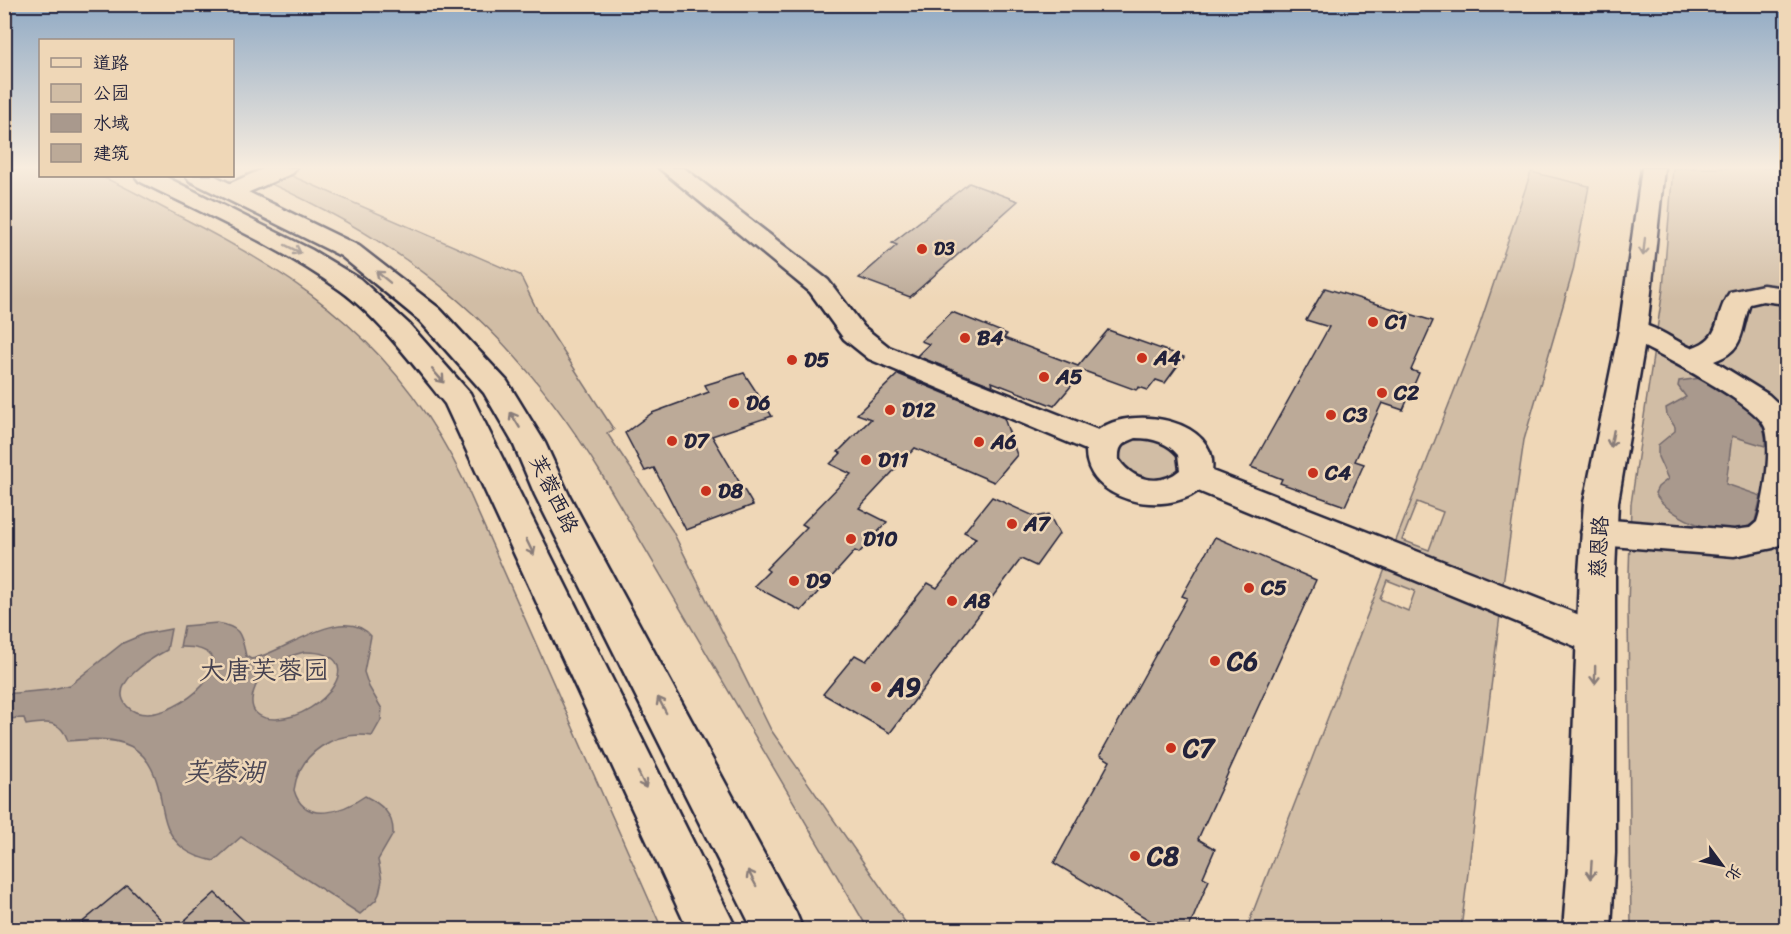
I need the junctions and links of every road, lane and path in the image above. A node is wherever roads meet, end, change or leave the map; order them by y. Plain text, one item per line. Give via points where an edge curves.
1 (217, 212) edge
2 (272, 212) edge
3 (725, 212) edge
4 (1648, 212) edge
5 (1786, 296) edge
6 (1633, 330) junction
7 (1686, 359) junction
8 (1102, 444) junction
9 (1195, 477) junction
10 (1599, 532) junction
11 (1596, 638) junction
12 (713, 930) edge
13 (779, 930) edge
14 (1587, 930) edge

1 -> 12 main road via 303,255 351,285 399,330 459,400
13 -> 2 main road, 芙蓉西路 via 552,495 529,443 496,388 430,315 350,251
3 - 8 main road via 819,286 854,333 879,353
4 -> 6 main road, 慈恩路
5 - 7 main road via 1763,293 1740,298 1722,346
6 - 7 main road
6 -> 10 main road, 慈恩路 via 1606,472
7 - 10 main road via 1750,395 1778,420 1784,444 1774,528 1760,539 1734,543
8 - 9 main road via 1104,465 1114,478 1130,487 1165,493 1184,487
8 - 9 main road via 1116,432 1131,427 1167,431 1192,449 1198,464
9 - 11 main road
10 - 11 main road, 慈恩路
11 -> 14 main road, 慈恩路

